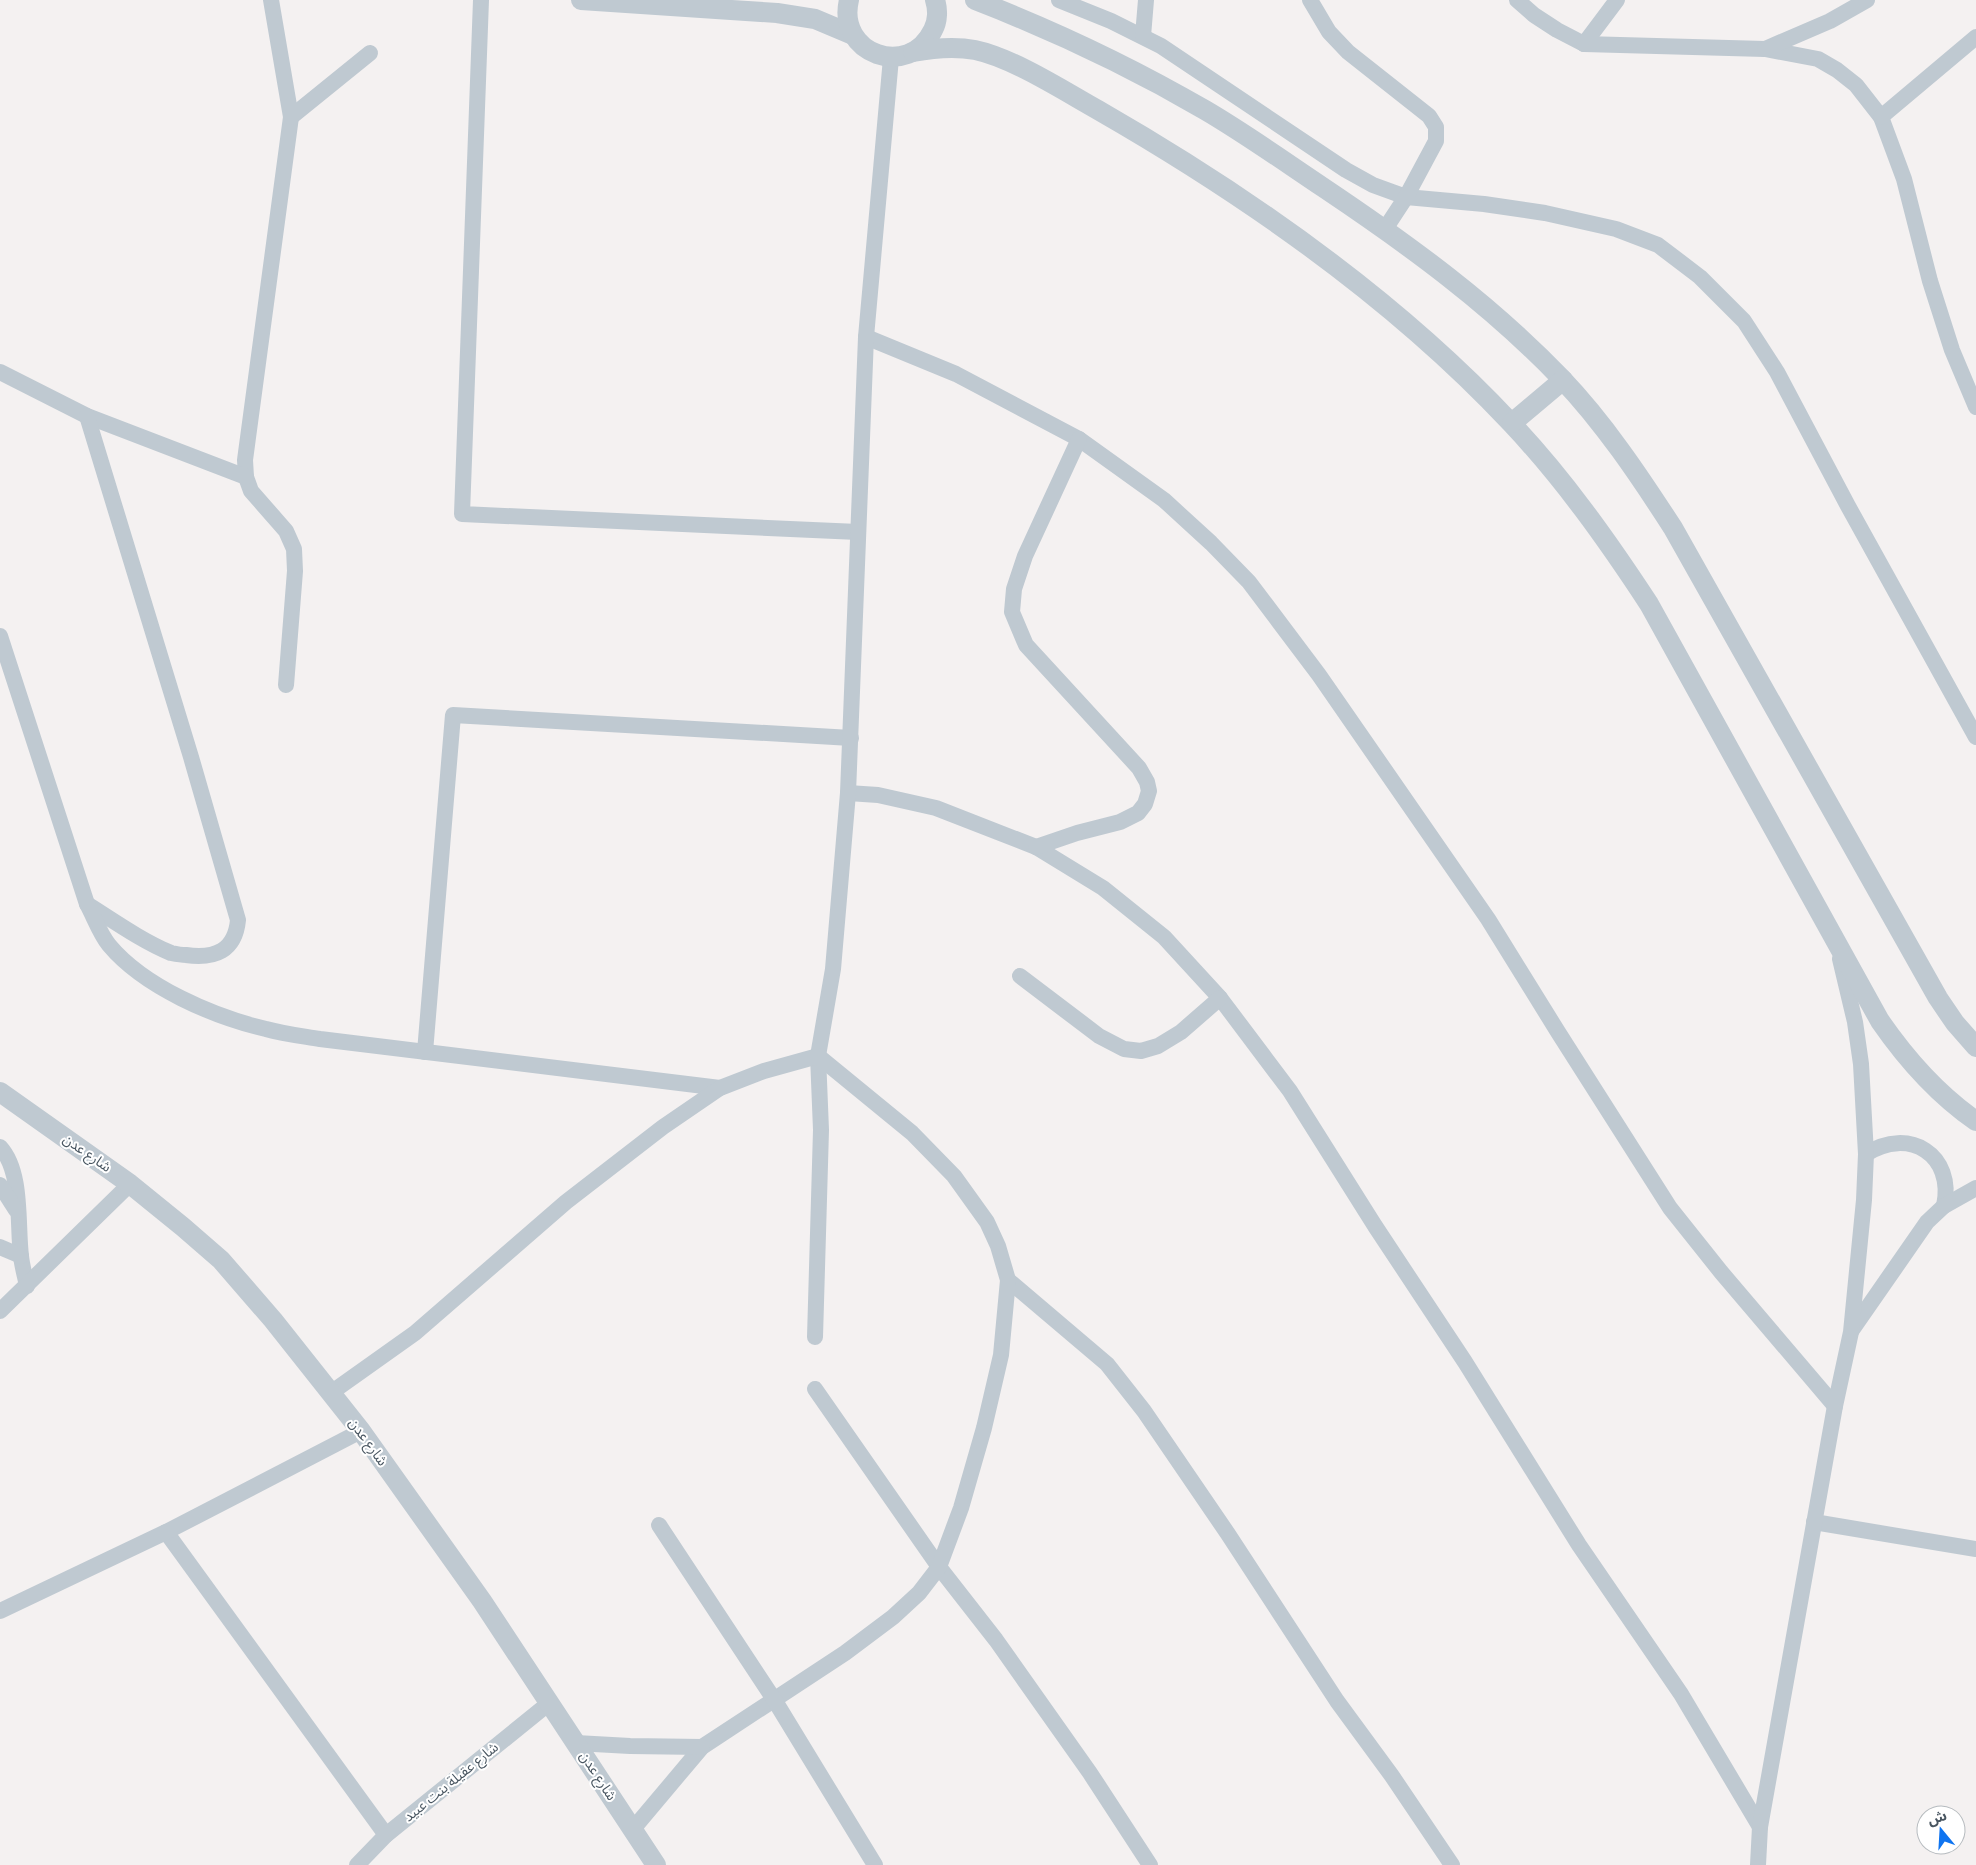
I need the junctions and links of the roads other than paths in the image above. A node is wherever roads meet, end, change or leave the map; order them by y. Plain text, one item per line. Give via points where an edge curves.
1 (271, 0) edge
2 (481, 0) edge
3 (581, 0) edge
4 (849, 0) edge
5 (935, 0) edge
6 (975, 0) edge
7 (1059, 0) edge
8 (1146, 0) edge
9 (1310, 0) edge
10 (1517, 0) edge
11 (1617, 0) edge
12 (1867, 0) edge
13 (853, 35) junction
14 (1143, 36) junction
15 (1976, 37) edge
16 (1584, 44) junction
17 (1765, 50) junction
18 (913, 52) junction
19 (370, 53) dead end
20 (891, 58) junction
21 (291, 116) junction
22 (1881, 118) junction
23 (1406, 197) junction
24 (1385, 229) junction
25 (866, 337) junction
26 (0, 372) edge
27 (1563, 380) junction
28 (1976, 407) edge
29 (87, 416) junction
30 (1512, 423) junction
31 (1079, 439) junction
32 (246, 477) junction
33 (858, 532) junction
34 (0, 636) edge
35 (286, 685) dead end
36 (1976, 737) edge
37 (851, 738) junction
38 (848, 792) junction
39 (1036, 847) junction
40 (87, 904) junction
41 (1834, 940) junction
42 (1020, 976) dead end
43 (1220, 998) junction
44 (1976, 1047) edge
45 (425, 1052) junction
46 (818, 1056) junction
47 (720, 1088) junction
48 (0, 1092) edge
49 (1976, 1121) edge
50 (0, 1147) edge
51 (1866, 1154) junction
52 (130, 1184) junction
53 (0, 1185) edge
54 (1976, 1188) edge
55 (1944, 1206) junction
56 (18, 1213) junction
57 (0, 1247) edge
58 (21, 1256) junction
59 (1008, 1280) junction
60 (27, 1286) junction
61 (0, 1311) edge
62 (1850, 1332) junction
63 (814, 1337) dead end
64 (815, 1389) dead end
65 (332, 1392) junction
66 (1835, 1406) junction
67 (361, 1431) junction
68 (1814, 1522) junction
69 (659, 1525) dead end
70 (166, 1532) junction
71 (1976, 1548) edge
72 (938, 1567) junction
73 (0, 1611) edge
74 (775, 1700) junction
75 (548, 1704) junction
76 (576, 1743) junction
77 (702, 1747) junction
78 (1760, 1827) junction
79 (633, 1829) junction
80 (386, 1834) junction
81 (356, 1865) edge
82 (656, 1865) edge
83 (875, 1865) edge
84 (1150, 1865) edge
85 (1452, 1865) edge
86 (1758, 1865) edge

1 - 21 street
2 - 33 street via 462,514
3 - 13 street via 777,13 815,19
4 - 13 street via 847,13
5 - 18 street via 935,26 930,37
6 - 24 street via 1071,39 1163,86 1250,138
7 - 14 street
8 - 14 street
9 - 23 street via 1329,32 1348,52 1429,116 1436,127 1436,141
10 - 16 street via 1534,15
11 - 16 street
12 - 17 street via 1830,21
13 - 20 street via 869,51
14 - 23 street via 1346,170 1373,185
15 - 22 street
16 - 17 street
17 - 22 street via 1818,59 1837,70 1856,85
18 - 20 street
18 - 30 street via 954,48 1001,58 1192,167 1309,248 1377,300 1436,349
19 - 21 street
20 - 25 street
21 - 32 street via 245,460
22 - 28 street via 1904,179 1930,281 1952,350
23 - 24 street
23 - 36 street via 1545,213 1616,229 1658,244 1700,277 1744,322 1777,372
24 - 27 street via 1444,272
25 - 31 street via 956,374
25 - 33 street
26 - 29 street
27 - 30 street
27 - 44 street via 1643,482 1673,528 1938,998
29 - 32 street
29 - 40 street via 191,757 238,920 237,928 228,947 219,952 202,957 173,953
30 - 41 street via 1580,505 1649,604
31 - 39 street via 1025,556 1014,588 1012,612 1026,645 1139,768 1149,791 1138,813 1120,822
31 - 66 street via 1164,500 1249,582 1319,675 1488,919 1670,1208
32 - 35 street via 252,491 286,531 294,549
33 - 37 street
34 - 40 street
37 - 38 street
37 - 45 street via 453,715
38 - 39 street via 885,796 936,808
38 - 46 street via 833,969
39 - 43 street via 1103,888 1164,937
40 - 45 street via 108,943 124,960 168,992 266,1029
41 - 49 street via 1897,1046 1940,1092
41 - 51 street via 1862,1064
42 - 43 street via 1099,1036 1124,1049 1158,1046 1181,1032
43 - 78 street via 1290,1091 1579,1545 1681,1694
45 - 47 street
46 - 47 street via 764,1071
46 - 59 street via 912,1133 954,1176 987,1222
46 - 63 street via 821,1130
47 - 65 street via 566,1202 415,1333
48 - 52 street, شارع عدن
50 - 56 street via 11,1167
51 - 55 street via 1887,1143 1898,1142 1925,1150 1943,1172 1947,1194
51 - 62 street
52 - 60 street
52 - 65 street, شارع عدن via 221,1260
53 - 56 street
54 - 55 street
55 - 62 street via 1922,1228
56 - 58 street
57 - 58 street
58 - 60 street
59 - 72 street via 1001,1355 984,1428 962,1508
59 - 85 street via 1107,1364 1144,1411 1337,1701
60 - 61 street
62 - 66 street
64 - 72 street
65 - 67 street, شارع عدن
66 - 68 street
67 - 70 street
67 - 75 street, شارع عدن via 482,1601
68 - 71 street
68 - 78 street
69 - 74 street
70 - 73 street
70 - 80 street
72 - 74 street via 919,1593 893,1617
72 - 84 street via 1007,1656
74 - 77 street
74 - 83 street
75 - 76 street, شارع عدن
75 - 80 street, شارع عقيلة بنت عبيد
76 - 77 street
76 - 79 street, شارع عدن
77 - 79 street
78 - 86 street
79 - 82 street, شارع عدن
80 - 81 street, شارع عقيلة بنت عبيد

